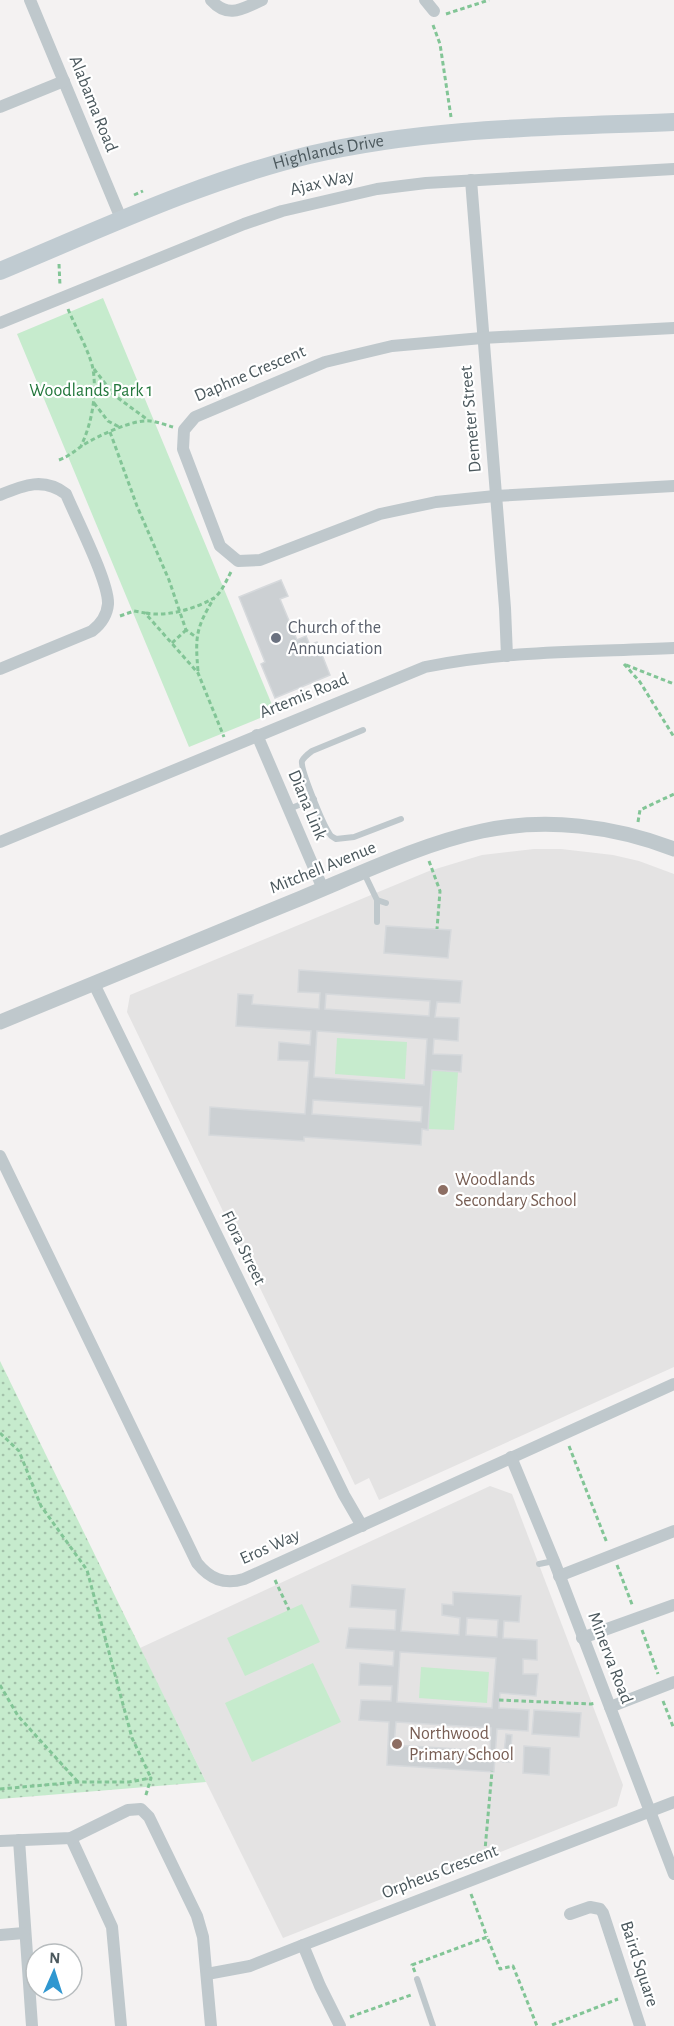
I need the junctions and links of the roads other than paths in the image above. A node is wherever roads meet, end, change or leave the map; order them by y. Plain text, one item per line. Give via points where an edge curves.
1 (30, 0) edge
2 (211, 0) edge
3 (262, 0) edge
4 (425, 0) edge
5 (438, 15) road end
6 (63, 81) junction
7 (0, 107) edge
8 (674, 122) edge
9 (674, 169) edge
10 (471, 180) junction
11 (122, 221) junction
12 (0, 271) edge
13 (0, 323) edge
14 (674, 328) edge
15 (482, 338) junction
16 (674, 486) edge
17 (0, 495) edge
18 (495, 496) junction
19 (674, 648) edge
20 (507, 656) junction
21 (0, 669) edge
22 (363, 730) dead end
23 (257, 735) junction
24 (314, 799) junction
25 (289, 810) junction
26 (401, 819) dead end
27 (0, 842) edge
28 (674, 849) edge
29 (364, 873) junction
30 (323, 889) junction
31 (378, 900) junction
32 (386, 903) dead end
33 (377, 921) dead end
34 (94, 984) junction
35 (0, 1022) edge
36 (0, 1156) edge
37 (674, 1384) edge
38 (511, 1457) junction
39 (362, 1526) junction
40 (674, 1532) edge
41 (554, 1561) junction
42 (539, 1564) dead end
43 (559, 1576) junction
44 (674, 1605) edge
45 (582, 1638) junction
46 (674, 1682) edge
47 (608, 1703) junction
48 (674, 1802) edge
49 (651, 1811) junction
50 (71, 1838) junction
51 (19, 1840) junction
52 (0, 1841) edge
53 (674, 1874) edge
54 (570, 1914) dead end
55 (24, 1933) junction
56 (0, 1935) edge
57 (303, 1945) junction
58 (207, 1974) junction
59 (417, 1979) road end
60 (339, 2024) edge
61 (23, 2026) edge
62 (32, 2026) edge
63 (121, 2026) edge
64 (211, 2026) edge
65 (433, 2026) edge
66 (640, 2026) edge

1 - 6 street, Alabama Road
2 - 3 street via 227,11
4 - 5 street
6 - 7 street
6 - 11 street, Alabama Road
8 - 11 main road, Highlands Drive via 486,129 376,142 308,155 242,175
9 - 10 street, Ajax Way
10 - 13 street, Ajax Way via 377,189 282,211
10 - 15 street, Demeter Street
11 - 12 main road, Highlands Drive
14 - 15 street, Daphne Crescent
15 - 18 street, Demeter Street
15 - 18 street, Daphne Crescent via 392,346 325,362 195,417 184,430 183,449 220,546 238,561 260,560 380,513
16 - 18 street
17 - 21 street via 32,483 56,487 66,494 105,584 108,605 100,625 92,631
18 - 20 street, Demeter Street
19 - 20 street, Artemis Road
20 - 23 street, Artemis Road via 425,667
22 - 24 lane via 306,756 302,769
23 - 25 street, Diana Link
23 - 27 street, Artemis Road
24 - 25 lane
24 - 26 lane via 330,835 336,839 354,837
25 - 30 street, Diana Link
28 - 29 street, Mitchell Avenue via 635,835 553,824 482,831
29 - 30 street, Mitchell Avenue
29 - 31 lane
30 - 34 street, Mitchell Avenue
31 - 32 lane
31 - 33 lane
34 - 35 street, Mitchell Avenue
34 - 39 street, Flora Street
36 - 39 street, Eros Way via 197,1563 208,1575 229,1582 244,1579
37 - 38 street, Eros Way
38 - 39 street, Eros Way
38 - 41 street, Minerva Road
40 - 43 street
41 - 42 lane
41 - 43 street, Minerva Road
43 - 45 street, Minerva Road
44 - 45 street
45 - 47 street, Minerva Road
46 - 47 street
47 - 49 street, Minerva Road
48 - 49 street, Orpheus Crescent
49 - 53 street, Minerva Road
49 - 57 street, Orpheus Crescent
50 - 51 street
50 - 58 street via 129,1810 145,1813 197,1916
50 - 63 street via 112,1927
51 - 52 street
51 - 55 street
54 - 66 street, Baird Square via 590,1907 600,1909
55 - 56 street
55 - 62 street
57 - 58 street, Orpheus Crescent via 250,1966
57 - 60 street
58 - 64 street
59 - 65 lane
61 - 62 street

